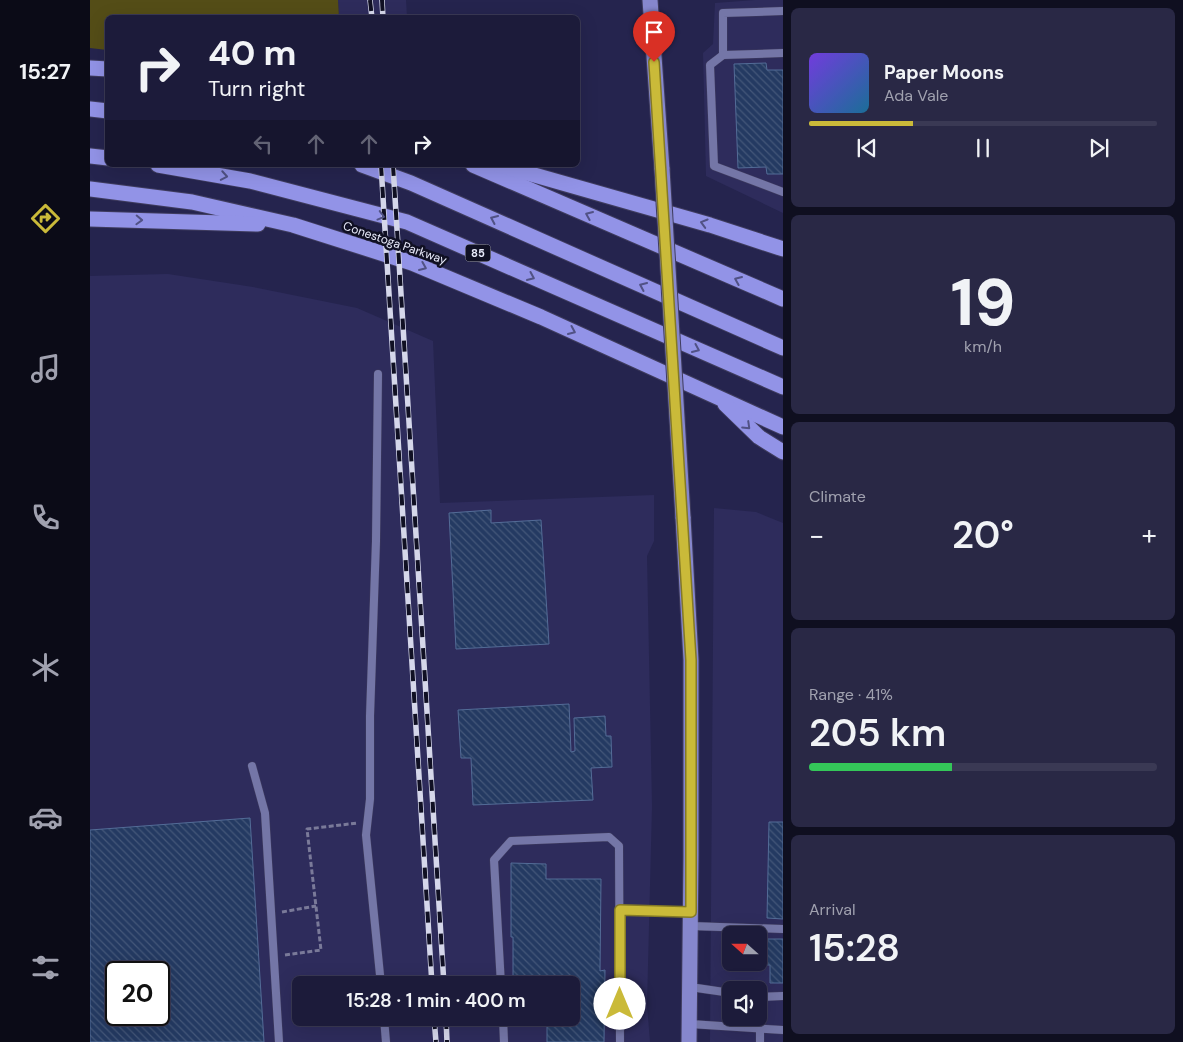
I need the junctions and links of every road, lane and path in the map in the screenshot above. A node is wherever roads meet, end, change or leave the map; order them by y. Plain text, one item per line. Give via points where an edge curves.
1 (650, 0) edge
2 (783, 11) edge
3 (783, 53) edge
4 (723, 55) junction
5 (90, 68) edge
6 (105, 69) edge
7 (90, 109) edge
8 (105, 111) edge
9 (90, 156) edge
10 (105, 158) edge
11 (170, 167) edge
12 (367, 167) edge
13 (478, 167) edge
14 (505, 167) edge
15 (90, 189) edge
16 (783, 192) edge
17 (90, 219) edge
18 (293, 225) junction
19 (783, 250) edge
20 (783, 299) edge
21 (783, 348) edge
22 (378, 374) dead end
23 (783, 387) edge
24 (715, 395) junction
25 (783, 427) edge
26 (783, 452) edge
27 (252, 766) dead end
28 (368, 822) junction
29 (316, 906) junction
30 (620, 910) junction
31 (271, 914) junction
32 (691, 919) junction
33 (783, 929) edge
34 (274, 957) junction
35 (380, 976) edge
36 (500, 976) edge
37 (690, 987) junction
38 (722, 992) edge
39 (783, 996) edge
40 (767, 997) edge
41 (690, 1024) junction
42 (385, 1026) edge
43 (503, 1026) edge
44 (760, 1028) junction
45 (783, 1030) edge
46 (279, 1042) edge
47 (386, 1042) edge
48 (504, 1042) edge
49 (620, 1042) edge
50 (689, 1042) edge
51 (760, 1042) edge

1 - 32 main road, bridge via 691,660
2 - 4 lane via 723,13
3 - 4 lane
4 - 16 lane via 710,65 714,166
5 - 6 highway
7 - 8 highway
9 - 10 highway
11 -> 23 highway, Conestoga Parkway / 85 via 250,181 407,222
21 -> 12 highway via 411,183
20 -> 13 highway
19 -> 14 highway via 710,225
15 - 18 highway, Conestoga Parkway via 192,202
17 -> 18 highway
18 -> 24 highway, Conestoga Parkway via 412,262
22 - 28 lane
24 - 25 highway, Conestoga Parkway
24 -> 26 highway via 759,437
27 - 31 lane via 264,813
28 - 29 path via 307,829
28 - 35 lane via 366,835
29 - 31 path
29 - 34 path via 320,950
30 - 32 lane
30 - 36 lane via 620,846 609,837 511,841 494,860
30 - 49 lane
31 - 34 lane
32 - 33 lane
32 - 37 main road
34 - 46 lane
37 - 38 lane
37 - 41 main road
39 - 40 lane
41 - 44 lane
41 - 50 main road
42 - 47 lane
43 - 48 lane
44 - 45 lane
44 - 51 lane

